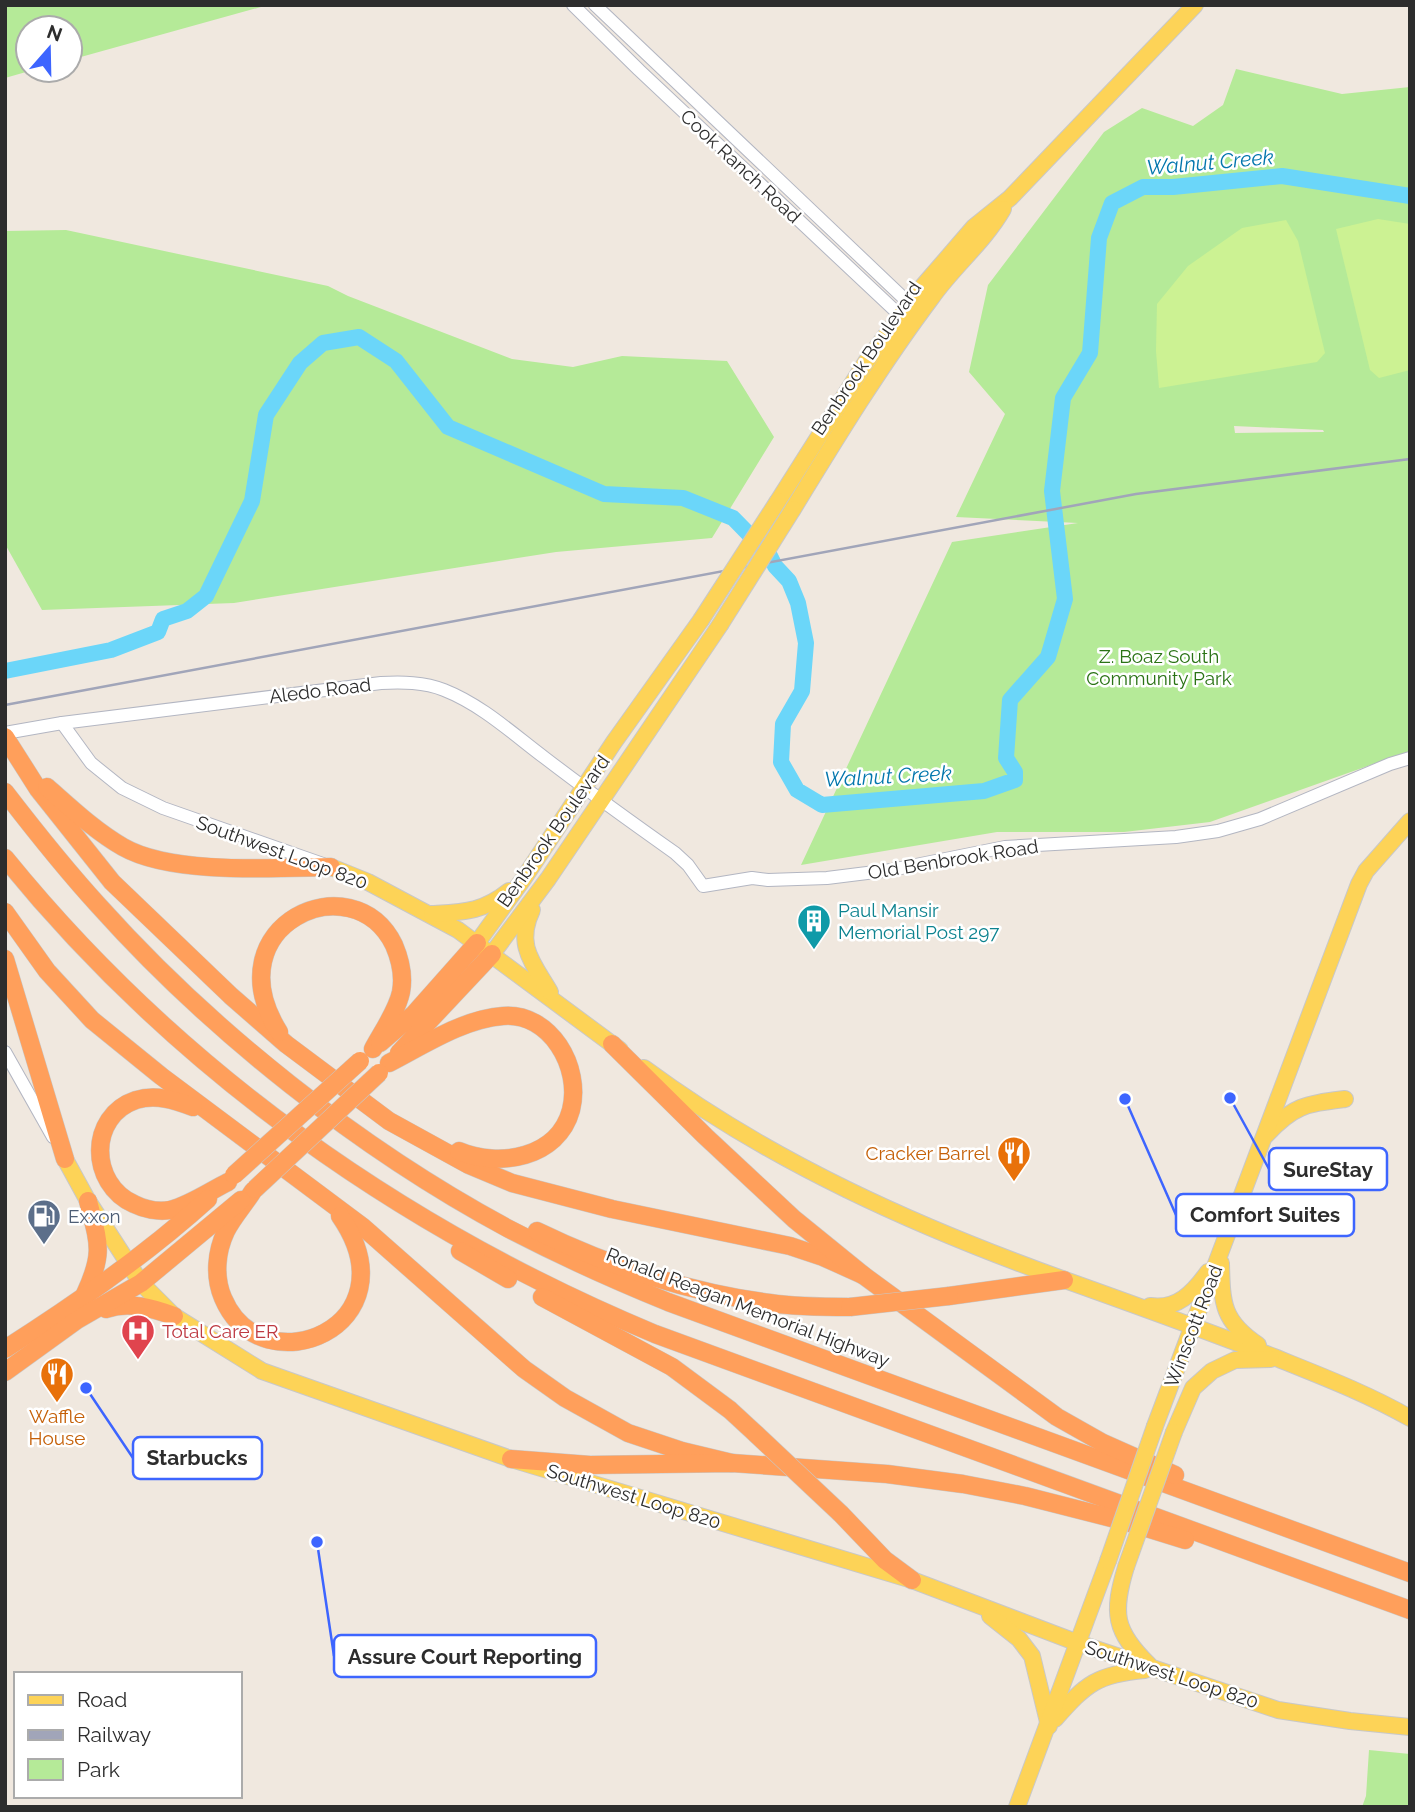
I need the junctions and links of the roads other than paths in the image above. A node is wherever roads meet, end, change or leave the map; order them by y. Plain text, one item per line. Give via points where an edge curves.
1 (573, 5) edge
2 (594, 5) edge
3 (1195, 5) edge
4 (910, 314) junction
5 (62, 723) junction
6 (5, 735) edge
7 (1410, 758) edge
8 (29, 774) junction
9 (585, 789) junction
10 (5, 792) edge
11 (601, 800) junction
12 (1410, 821) edge
13 (5, 858) edge
14 (331, 867) junction
15 (524, 878) junction
16 (548, 878) junction
17 (5, 912) edge
18 (430, 915) junction
19 (477, 943) junction
20 (492, 954) junction
21 (5, 959) edge
22 (555, 1000) junction
23 (286, 1044) junction
24 (612, 1044) junction
25 (5, 1052) edge
26 (366, 1055) junction
27 (384, 1068) junction
28 (1345, 1099) dead end
29 (212, 1114) junction
30 (404, 1130) junction
31 (1262, 1139) junction
32 (65, 1159) junction
33 (356, 1177) junction
34 (424, 1178) junction
35 (231, 1179) junction
36 (254, 1190) junction
37 (88, 1201) junction
38 (332, 1205) junction
39 (1221, 1253) junction
40 (128, 1264) junction
41 (863, 1275) junction
42 (1065, 1280) junction
43 (141, 1283) junction
44 (83, 1297) junction
45 (1135, 1304) junction
46 (174, 1316) junction
47 (77, 1320) junction
48 (1194, 1326) junction
49 (5, 1349) edge
50 (1277, 1359) junction
51 (5, 1372) edge
52 (1410, 1418) edge
53 (511, 1459) junction
54 (732, 1463) junction
55 (1234, 1509) junction
56 (1242, 1549) junction
57 (1410, 1573) edge
58 (912, 1580) junction
59 (974, 1604) junction
60 (1410, 1611) edge
61 (1078, 1643) junction
62 (1153, 1669) junction
63 (1049, 1726) junction
64 (1410, 1727) edge
65 (1017, 1807) edge

1 - 4 street, Cook Ranch Road
2 - 4 street, Cook Ranch Road
3 - 4 main road, Benbrook Boulevard via 1010,198 974,227
4 - 9 main road, Benbrook Boulevard, bridge via 866,362 701,620
4 - 11 main road, Benbrook Boulevard, bridge via 720,625
5 - 6 street, Aledo Road
5 - 9 street, Aledo Road via 381,683 421,684 469,701
5 - 14 street, Southwest Loop 820 via 91,763 122,788 163,808
6 - 8 highway
7 - 11 street, Old Benbrook Road via 1260,819 1218,831 1005,847 891,870 752,878 703,886 675,853
8 - 14 highway via 106,836 157,861 199,866
8 - 23 highway via 111,882
9 - 11 street, Aledo Road
9 - 15 main road, Benbrook Boulevard
10 - 34 highway, Ronald Reagan Memorial Highway via 99,906 214,1020 302,1092
11 - 16 main road, Benbrook Boulevard
12 - 31 main road, Winscott Road via 1359,884
13 - 33 highway via 72,936 205,1064
14 - 18 main road, Southwest Loop 820
15 - 18 main road via 498,900 478,909
15 - 19 main road, Benbrook Boulevard
16 - 20 main road, Benbrook Boulevard
16 - 22 main road via 524,936 530,958
17 - 29 highway via 47,971 92,1020
18 - 19 main road, Southwest Loop 820
19 - 20 main road, Southwest Loop 820
19 - 26 highway, Benbrook Boulevard via 414,1014
20 - 22 main road, Southwest Loop 820
20 - 27 highway, Benbrook Boulevard
21 - 32 highway
22 - 24 main road, Southwest Loop 820
23 - 26 highway via 263,1001 265,952 289,920 326,906 344,907 379,924 391,939 402,974 401,993
23 - 30 highway
24 - 41 highway via 794,1219
24 - 42 main road, Southwest Loop 820 via 717,1118 809,1172
25 - 32 street, Southwest Loop 820
26 - 35 highway, Benbrook Boulevard, bridge
27 - 30 highway via 464,1026 505,1016 541,1025 559,1046 570,1071 571,1110 552,1140 527,1155 492,1159 466,1154
27 - 36 highway, Benbrook Boulevard, bridge
28 - 31 main road via 1302,1105
29 - 35 highway via 165,1098 134,1101 118,1111 107,1126 100,1143 100,1162 105,1178 121,1198 144,1209 168,1210
29 - 38 highway
30 - 41 highway via 512,1184 790,1246
31 - 39 main road, Winscott Road
32 - 37 main road, Southwest Loop 820
33 - 56 highway via 520,1272 622,1321
33 - 58 highway, bridge via 364,1191 485,1266 672,1367 730,1410 885,1560
34 - 42 highway, bridge via 451,1182 543,1234 600,1257 666,1280 770,1303 850,1307
34 - 55 highway, Ronald Reagan Memorial Highway via 507,1228 668,1302
35 - 40 highway, Benbrook Boulevard
36 - 38 highway via 226,1231 218,1285 243,1326 267,1338 310,1340 346,1318 356,1300 361,1279 359,1255 354,1236
36 - 43 highway, Benbrook Boulevard
37 - 40 main road, Southwest Loop 820
37 - 44 highway via 99,1257
38 - 54 highway via 399,1257 524,1369 565,1398 628,1433
39 - 45 main road via 1186,1298 1172,1306
39 - 48 main road, Winscott Road
39 - 50 main road via 1222,1296 1230,1320
40 - 43 main road, Southwest Loop 820
40 - 44 highway, Benbrook Boulevard
41 - 55 highway via 1057,1417 1128,1455 1211,1490
42 - 45 main road, Southwest Loop 820
43 - 46 main road, Southwest Loop 820
43 - 47 highway, Benbrook Boulevard
44 - 49 highway, Benbrook Boulevard
45 - 48 main road, Southwest Loop 820
46 - 47 highway via 150,1307 115,1306
46 - 53 main road, Southwest Loop 820 via 262,1371
47 - 51 highway, Benbrook Boulevard
48 - 50 main road, Southwest Loop 820
48 - 61 main road, Winscott Road, bridge
50 - 52 main road, Southwest Loop 820 via 1374,1398
50 - 62 main road, bridge via 1235,1360 1212,1371 1193,1388 1174,1432 1118,1593 1125,1640
53 - 54 highway via 590,1465
53 - 58 main road, Southwest Loop 820
54 - 56 highway via 963,1484 1082,1510 1207,1547
55 - 57 highway, Ronald Reagan Memorial Highway
56 - 60 highway
58 - 59 main road, Southwest Loop 820
59 - 61 main road, Southwest Loop 820
59 - 63 main road via 1019,1639 1032,1656
61 - 62 main road, Southwest Loop 820
61 - 63 main road, Winscott Road
62 - 63 main road via 1101,1678 1078,1694
62 - 64 main road, Southwest Loop 820 via 1278,1710
63 - 65 main road, Winscott Road

